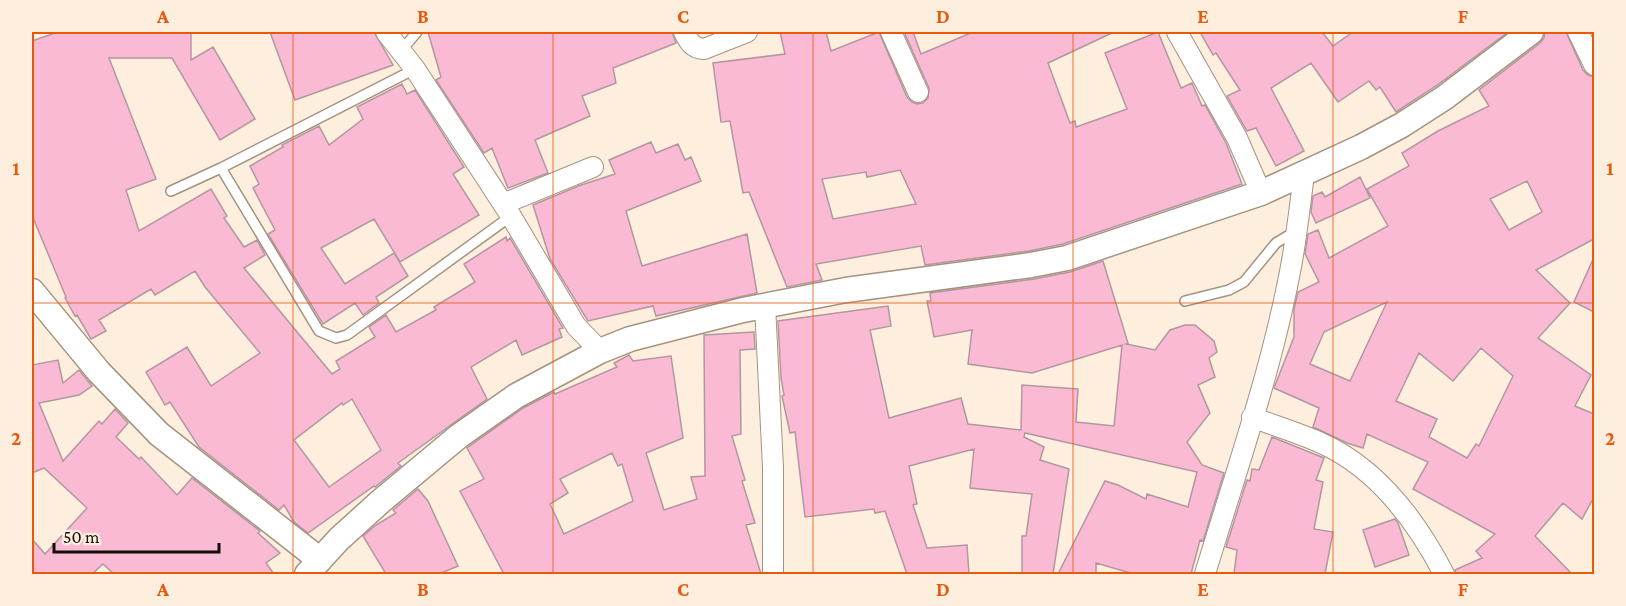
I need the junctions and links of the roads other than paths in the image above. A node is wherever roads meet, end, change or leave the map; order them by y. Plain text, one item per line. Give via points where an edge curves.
1 (386, 32) edge
2 (417, 32) edge
3 (684, 32) edge
4 (747, 32) edge
5 (891, 32) edge
6 (1177, 32) edge
7 (1531, 32) edge
8 (1578, 32) edge
9 (401, 51) junction
10 (1594, 65) edge
11 (414, 69) junction
12 (918, 92) dead end
13 (593, 167) dead end
14 (221, 168) junction
15 (1304, 175) junction
16 (171, 190) dead end
17 (1262, 193) junction
18 (507, 210) junction
19 (1296, 231) junction
20 (32, 291) edge
21 (1185, 301) dead end
22 (765, 306) junction
23 (600, 351) junction
24 (1252, 417) junction
25 (313, 567) edge
26 (773, 574) edge
27 (1205, 574) edge
28 (1444, 574) edge

1 - 9 street
2 - 9 lane
3 - 4 street via 689,43 704,49
5 - 12 street
6 - 17 street via 1237,138
7 - 15 street via 1402,125
8 - 10 street
9 - 11 street
11 - 14 lane
11 - 18 street
13 - 18 street
14 - 16 lane
14 - 18 lane via 319,331 336,338 346,335
15 - 17 street
15 - 19 street
17 - 22 street via 1067,258 846,290
18 - 23 street via 576,326
19 - 21 lane via 1276,243 1244,282 1229,290
19 - 24 street via 1278,323
20 - 25 street via 99,372 159,434
22 - 23 street via 630,339
22 - 26 street via 773,468
23 - 25 street via 516,396 459,436 381,501
24 - 27 street
24 - 28 street via 1322,443 1358,464 1398,504 1426,540

